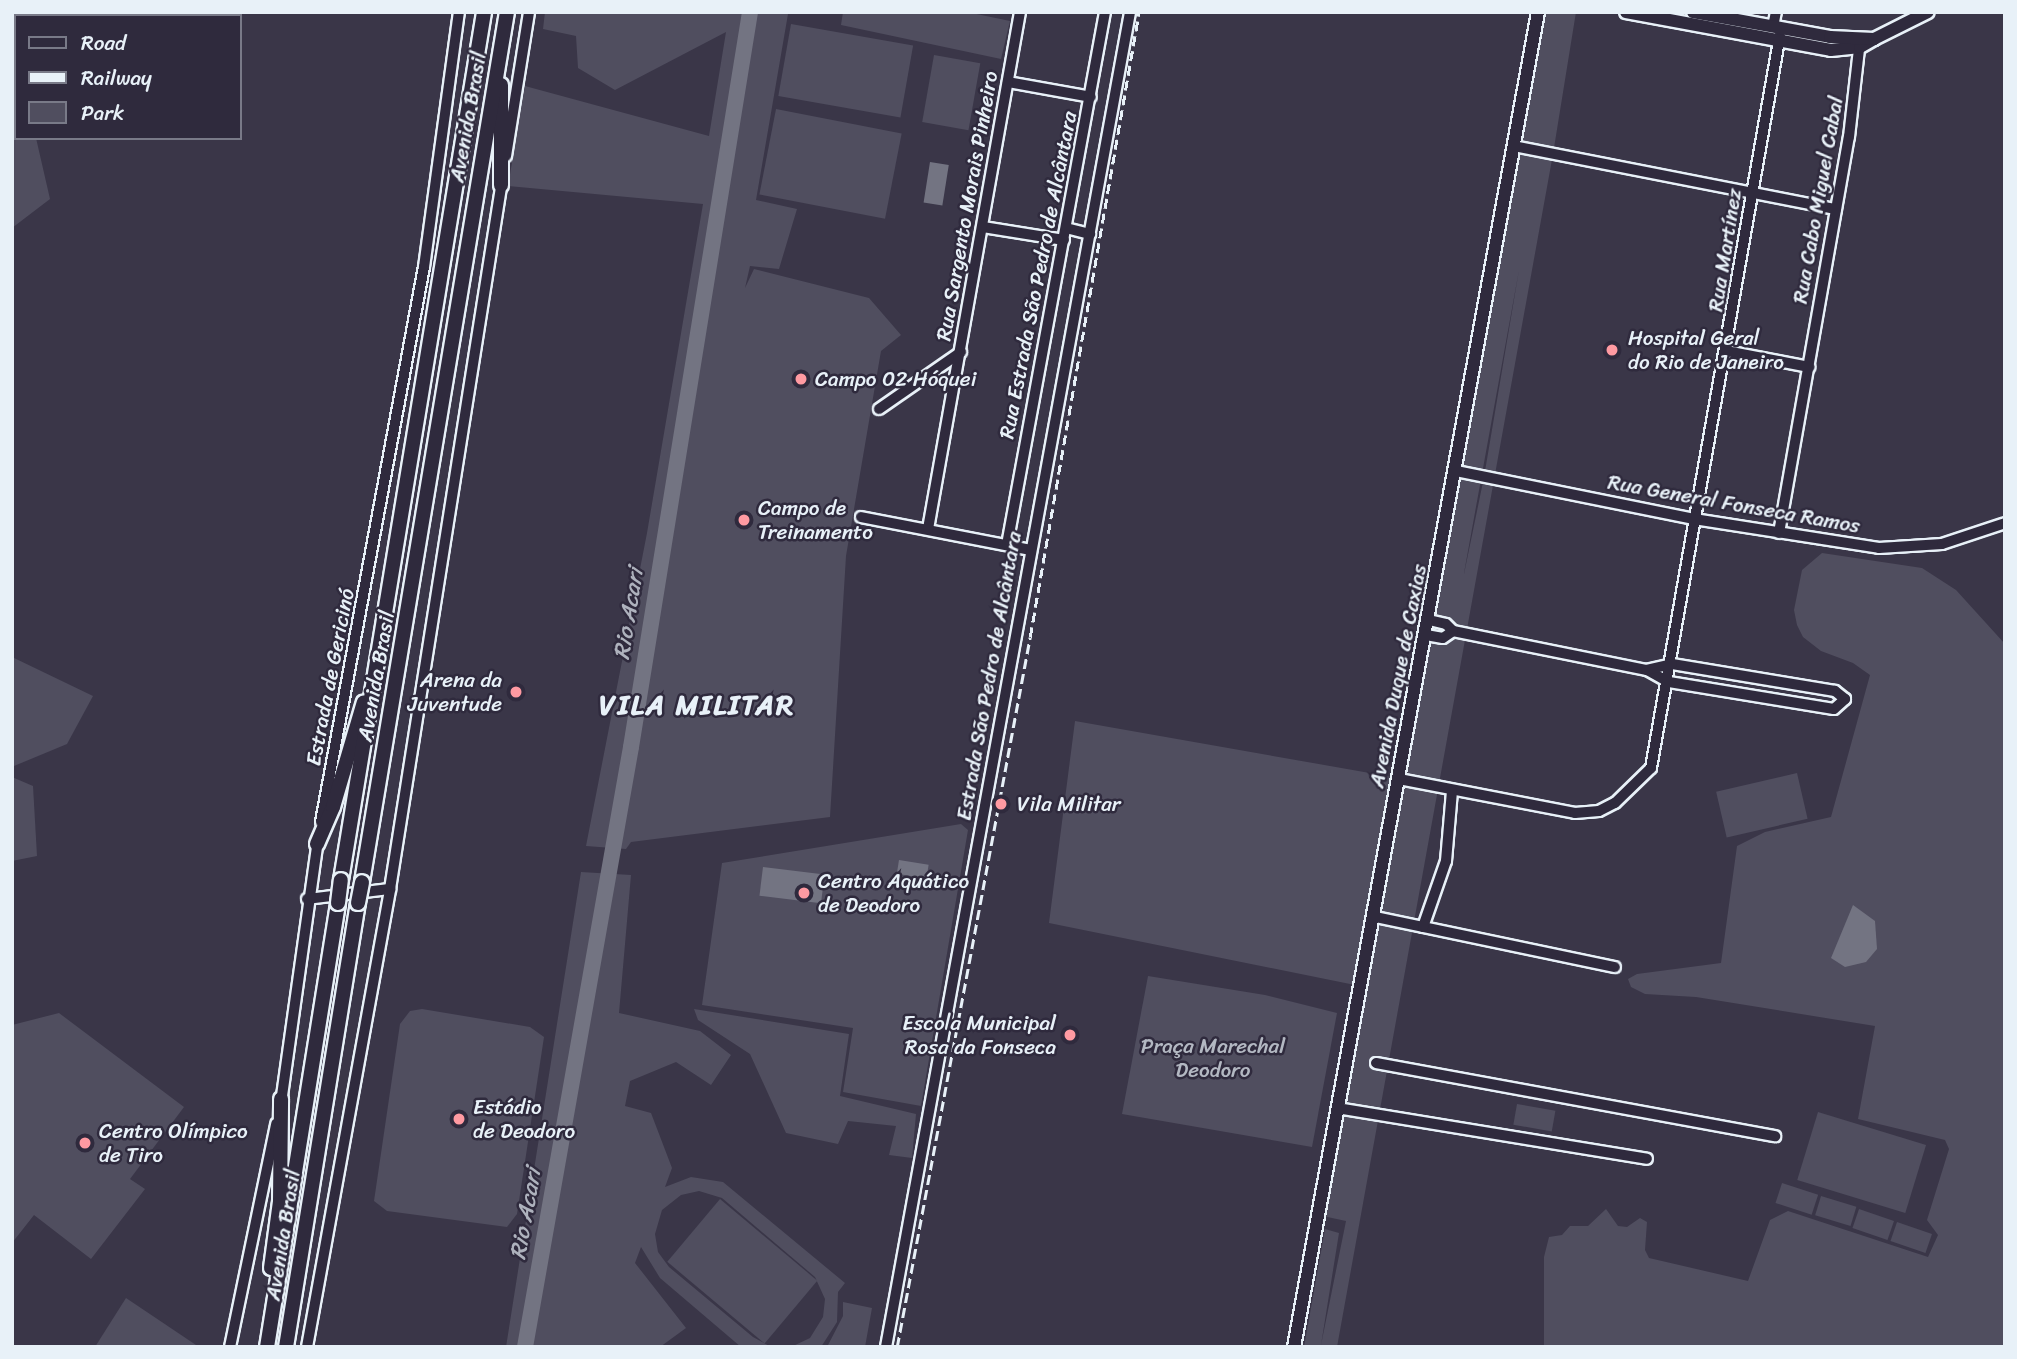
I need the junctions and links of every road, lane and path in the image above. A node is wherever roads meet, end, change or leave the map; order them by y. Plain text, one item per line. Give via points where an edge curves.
1 (459, 12) edge
2 (484, 12) edge
3 (507, 12) edge
4 (528, 12) edge
5 (1020, 12) edge
6 (1105, 12) edge
7 (1130, 12) edge
8 (1538, 12) edge
9 (1626, 12) edge
10 (1693, 12) edge
11 (1776, 12) edge
12 (1928, 12) edge
13 (1778, 32) junction
14 (1860, 43) junction
15 (498, 63) junction
16 (1008, 82) junction
17 (1091, 97) junction
18 (1514, 146) junction
19 (501, 185) junction
20 (1754, 191) junction
21 (1836, 209) junction
22 (983, 226) junction
23 (1066, 228) junction
24 (1090, 234) junction
25 (1064, 240) junction
26 (1727, 351) junction
27 (961, 352) junction
28 (1809, 367) junction
29 (879, 409) dead end
30 (1457, 471) junction
31 (861, 517) dead end
32 (1694, 519) junction
33 (2005, 523) edge
34 (928, 529) junction
35 (1779, 533) junction
36 (1007, 545) junction
37 (1030, 550) junction
38 (1429, 620) junction
39 (1453, 631) junction
40 (1426, 635) junction
41 (1672, 664) junction
42 (377, 668) junction
43 (1647, 670) junction
44 (1758, 678) junction
45 (1669, 682) junction
46 (1754, 696) junction
47 (1399, 779) junction
48 (1452, 791) junction
49 (317, 844) junction
50 (390, 889) junction
51 (307, 899) junction
52 (1375, 917) junction
53 (1423, 927) junction
54 (1615, 967) dead end
55 (1376, 1063) dead end
56 (281, 1099) junction
57 (1336, 1108) junction
58 (1775, 1136) dead end
59 (1647, 1160) dead end
60 (230, 1347) edge
61 (260, 1347) edge
62 (267, 1347) edge
63 (286, 1347) edge
64 (307, 1347) edge
65 (886, 1347) edge
66 (1294, 1347) edge

1 - 49 street, Estrada de Gericinó via 424,267
2 - 42 highway, Avenida Brasil
3 - 15 highway, Avenida Brasil
4 - 19 street
5 - 16 street, Rua Sargento Morais Pinheiro
6 - 17 street, Rua Estrada São Pedro de Alcântara
7 - 24 street, Estrada São Pedro de Alcântara
8 - 18 main road, Avenida Duque de Caxias
9 - 13 main road
10 - 13 main road
11 - 13 street, Rua Martínez
12 - 14 main road
13 - 14 main road
13 - 20 street, Rua Martínez
14 - 21 street, Rua Cabo Miguel Cabal
15 - 19 highway
15 - 63 highway, Avenida Brasil, bridge
16 - 17 street
16 - 22 street, Rua Sargento Morais Pinheiro
17 - 23 street, Rua Estrada São Pedro de Alcântara
18 - 20 street
18 - 30 main road, Avenida Duque de Caxias
19 - 50 street
20 - 21 street
20 - 26 street, Rua Martínez
21 - 28 street, Rua Cabo Miguel Cabal
22 - 25 street
22 - 27 street, Rua Sargento Morais Pinheiro
23 - 24 street
23 - 25 street, Rua Estrada São Pedro de Alcântara
24 - 37 street, Estrada São Pedro de Alcântara
25 - 36 street, Rua Estrada São Pedro de Alcântara
26 - 28 street
26 - 32 street, Rua Martínez
27 - 29 street
27 - 34 street, Rua Sargento Morais Pinheiro
28 - 35 street, Rua Cabo Miguel Cabal
30 - 32 street, Rua General Fonseca Ramos
30 - 38 main road, Avenida Duque de Caxias
31 - 34 street
32 - 35 street, Rua General Fonseca Ramos
32 - 41 street, Rua Martínez
33 - 35 street, Rua General Fonseca Ramos via 1942,544 1909,548
34 - 36 street
36 - 37 street
37 - 65 street, Estrada São Pedro de Alcântara
38 - 39 street
38 - 40 main road, Avenida Duque de Caxias
39 - 40 street via 1443,638
39 - 43 street
40 - 47 main road, Avenida Duque de Caxias
41 - 43 street
41 - 44 street
41 - 45 street, Rua Martínez
42 - 49 highway
42 - 62 highway, Avenida Brasil, bridge
43 - 45 street
44 - 46 street
44 - 46 street via 1835,691 1846,699 1834,709
45 - 46 street
45 - 48 street, Rua Martínez via 1656,757 1631,792 1599,811 1575,813
47 - 48 street
47 - 52 main road, Avenida Duque de Caxias
48 - 53 street via 1446,861
49 - 51 street, Estrada de Gericinó
50 - 51 street
50 - 64 street
51 - 56 street, Estrada de Gericinó
52 - 53 street
52 - 57 main road, Avenida Duque de Caxias
53 - 54 street
55 - 58 street
56 - 60 street, Estrada de Gericinó
56 - 61 highway via 280,1201
57 - 59 street
57 - 66 main road, Avenida Duque de Caxias

